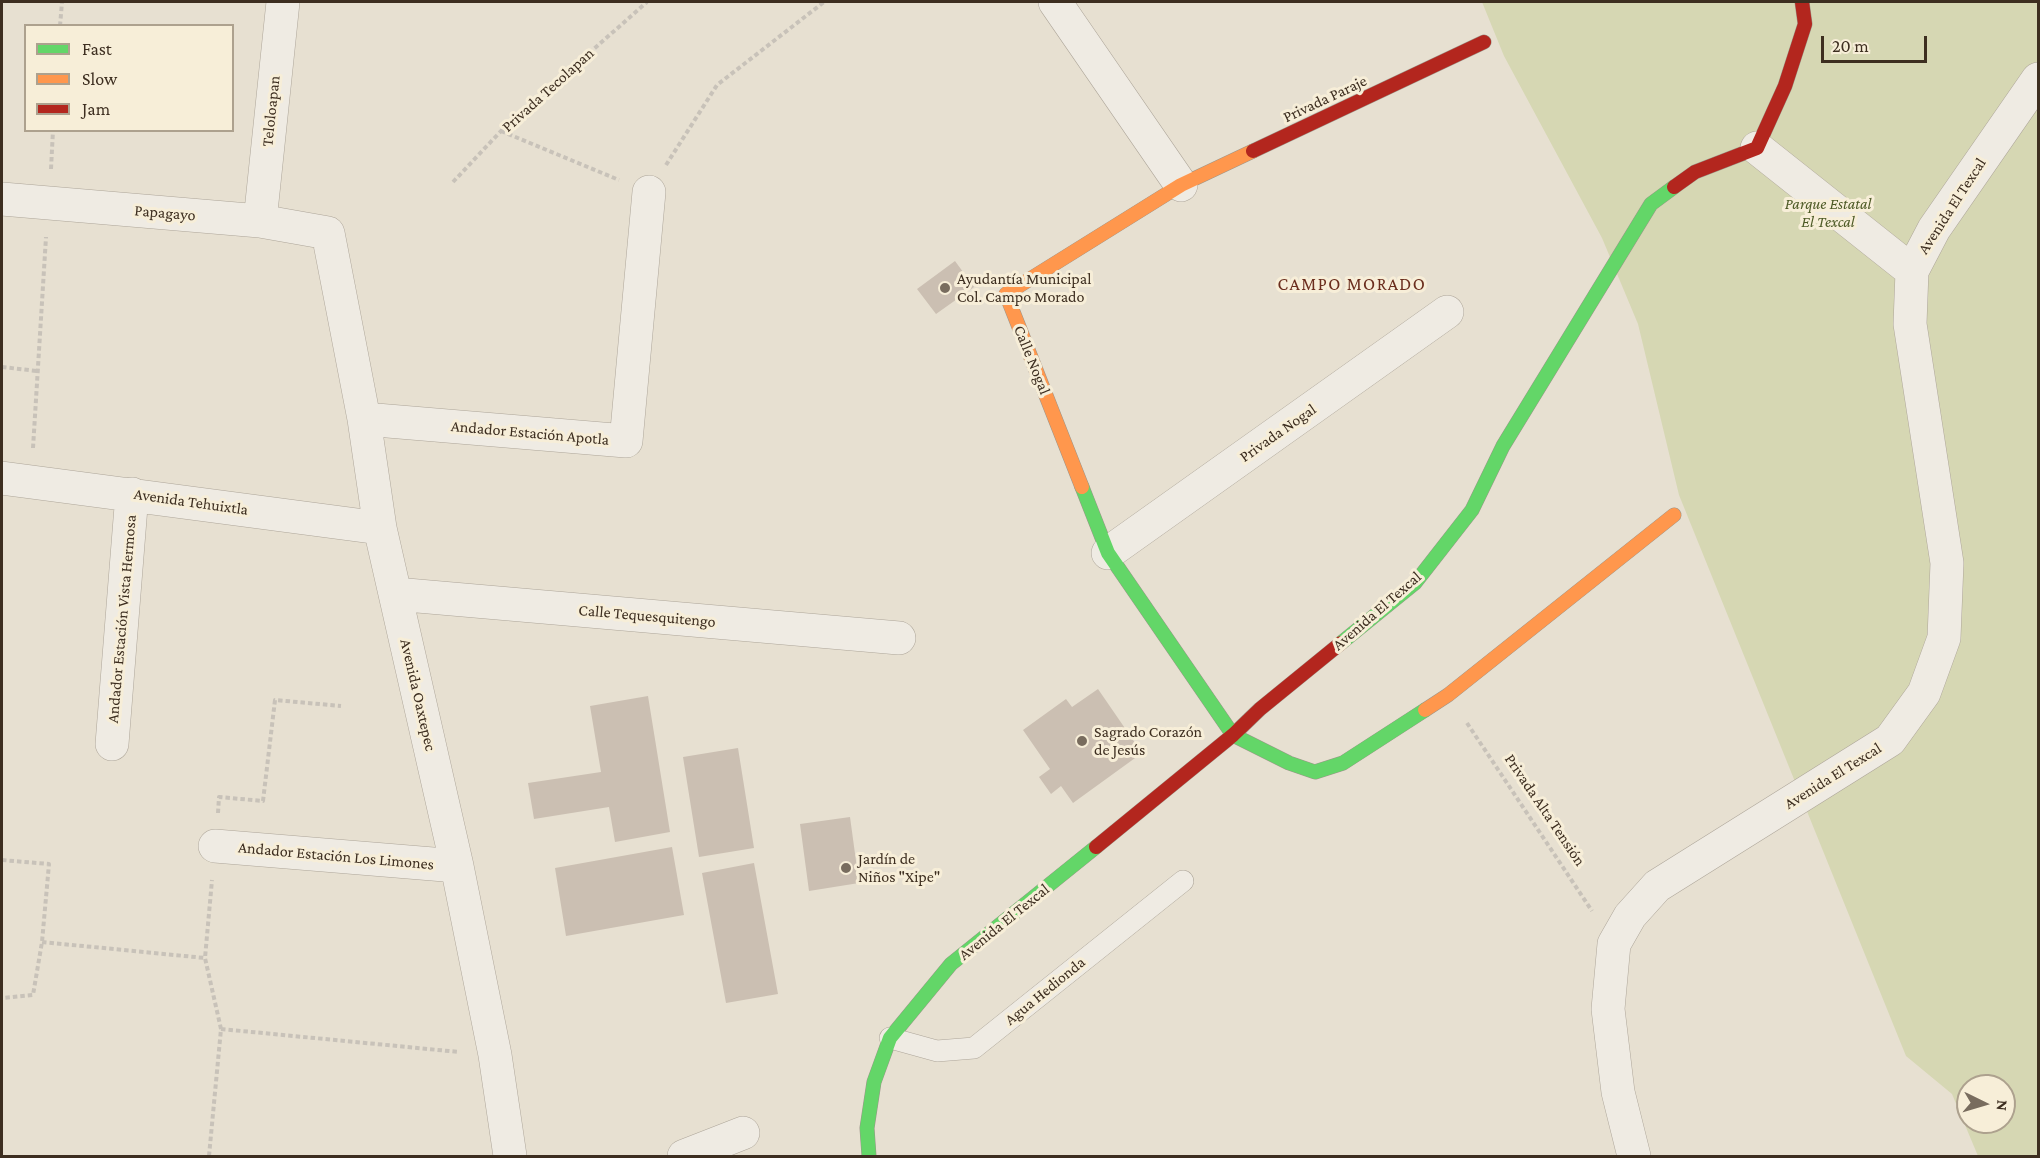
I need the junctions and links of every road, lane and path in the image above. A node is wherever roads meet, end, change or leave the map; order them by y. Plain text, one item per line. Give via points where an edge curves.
1 (62, 2) edge
2 (283, 2) edge
3 (647, 2) edge
4 (824, 2) edge
5 (1055, 2) edge
6 (1802, 2) edge
7 (60, 24) edge
8 (1484, 42) dead end
9 (2038, 79) edge
10 (501, 131) junction
11 (1757, 148) junction
12 (453, 182) dead end
13 (1181, 185) junction
14 (649, 192) junction
15 (2, 199) edge
16 (48, 203) junction
17 (260, 221) junction
18 (328, 233) joint
19 (1912, 271) junction
20 (1447, 312) dead end
21 (2, 367) edge
22 (37, 371) junction
23 (364, 419) junction
24 (16, 480) edge
25 (132, 494) junction
26 (1674, 514) dead end
27 (380, 528) junction
28 (1108, 553) junction
29 (395, 594) junction
30 (899, 638) dead end
31 (1448, 694) junction
32 (341, 706) dead end
33 (1233, 735) junction
34 (112, 744) dead end
35 (219, 798) dead end
36 (215, 846) dead end
37 (2, 860) edge
38 (457, 866) junction
39 (1183, 881) dead end
40 (42, 942) junction
41 (1614, 944) junction
42 (2, 998) edge
43 (221, 1029) junction
44 (890, 1038) junction
45 (495, 1055) junction
46 (743, 1133) dead end
47 (209, 1156) edge
48 (510, 1156) edge
49 (684, 1156) edge
50 (869, 1156) edge
51 (1634, 1156) edge

1 - 7 path
2 - 17 street, Teloloapan
3 - 10 path, Privada Tecolapan
4 - 14 path via 717,86
5 - 13 street
6 - 11 street via 1805,24 1785,86
8 - 13 street, Privada Paraje
9 - 19 street, Avenida El Texcal via 1934,229
10 - 12 path, Privada Tecolapan
10 - 14 path
11 - 19 street
11 - 33 street, Avenida El Texcal via 1695,171 1651,204 1503,446 1472,510 1415,583
13 - 28 street, Calle Nogal via 1006,294
14 - 23 street, Andador Estación Apotla via 626,441
15 - 16 street, Papagayo
16 - 17 street, Papagayo
16 - 22 path
17 - 18 street, Papagayo
18 - 23 street, Avenida Oaxtepec
19 - 41 street, Avenida El Texcal via 1910,324 1947,563 1944,638 1924,693 1890,740 1657,886 1630,916
20 - 28 street, Privada Nogal
21 - 22 path
22 - 24 path
23 - 27 street, Avenida Oaxtepec
24 - 25 street, Avenida Tehuixtla
25 - 27 street, Avenida Tehuixtla
25 - 34 street, Andador Estación Vista Hermosa
26 - 31 street
27 - 29 street, Avenida Oaxtepec
28 - 33 street, Calle Nogal
29 - 30 street, Calle Tequesquitengo
29 - 38 street, Avenida Oaxtepec
31 - 33 street via 1343,763 1315,772 1289,764
31 - 41 path, Privada Alta Tensión
32 - 35 path via 275,700 263,801
33 - 44 street, Avenida El Texcal via 951,964
36 - 38 street, Andador Estación Los Limones
37 - 40 path via 49,864
38 - 45 street, Avenida Oaxtepec
39 - 44 lane, Agua Hedionda via 974,1048 938,1051
40 - 42 path via 33,995
40 - 43 path via 205,958
41 - 51 street, Avenida El Texcal via 1608,1009 1618,1092
43 - 45 path
43 - 47 path
44 - 50 street, Avenida El Texcal via 874,1082 867,1128
45 - 48 street, Avenida Oaxtepec
46 - 49 street

